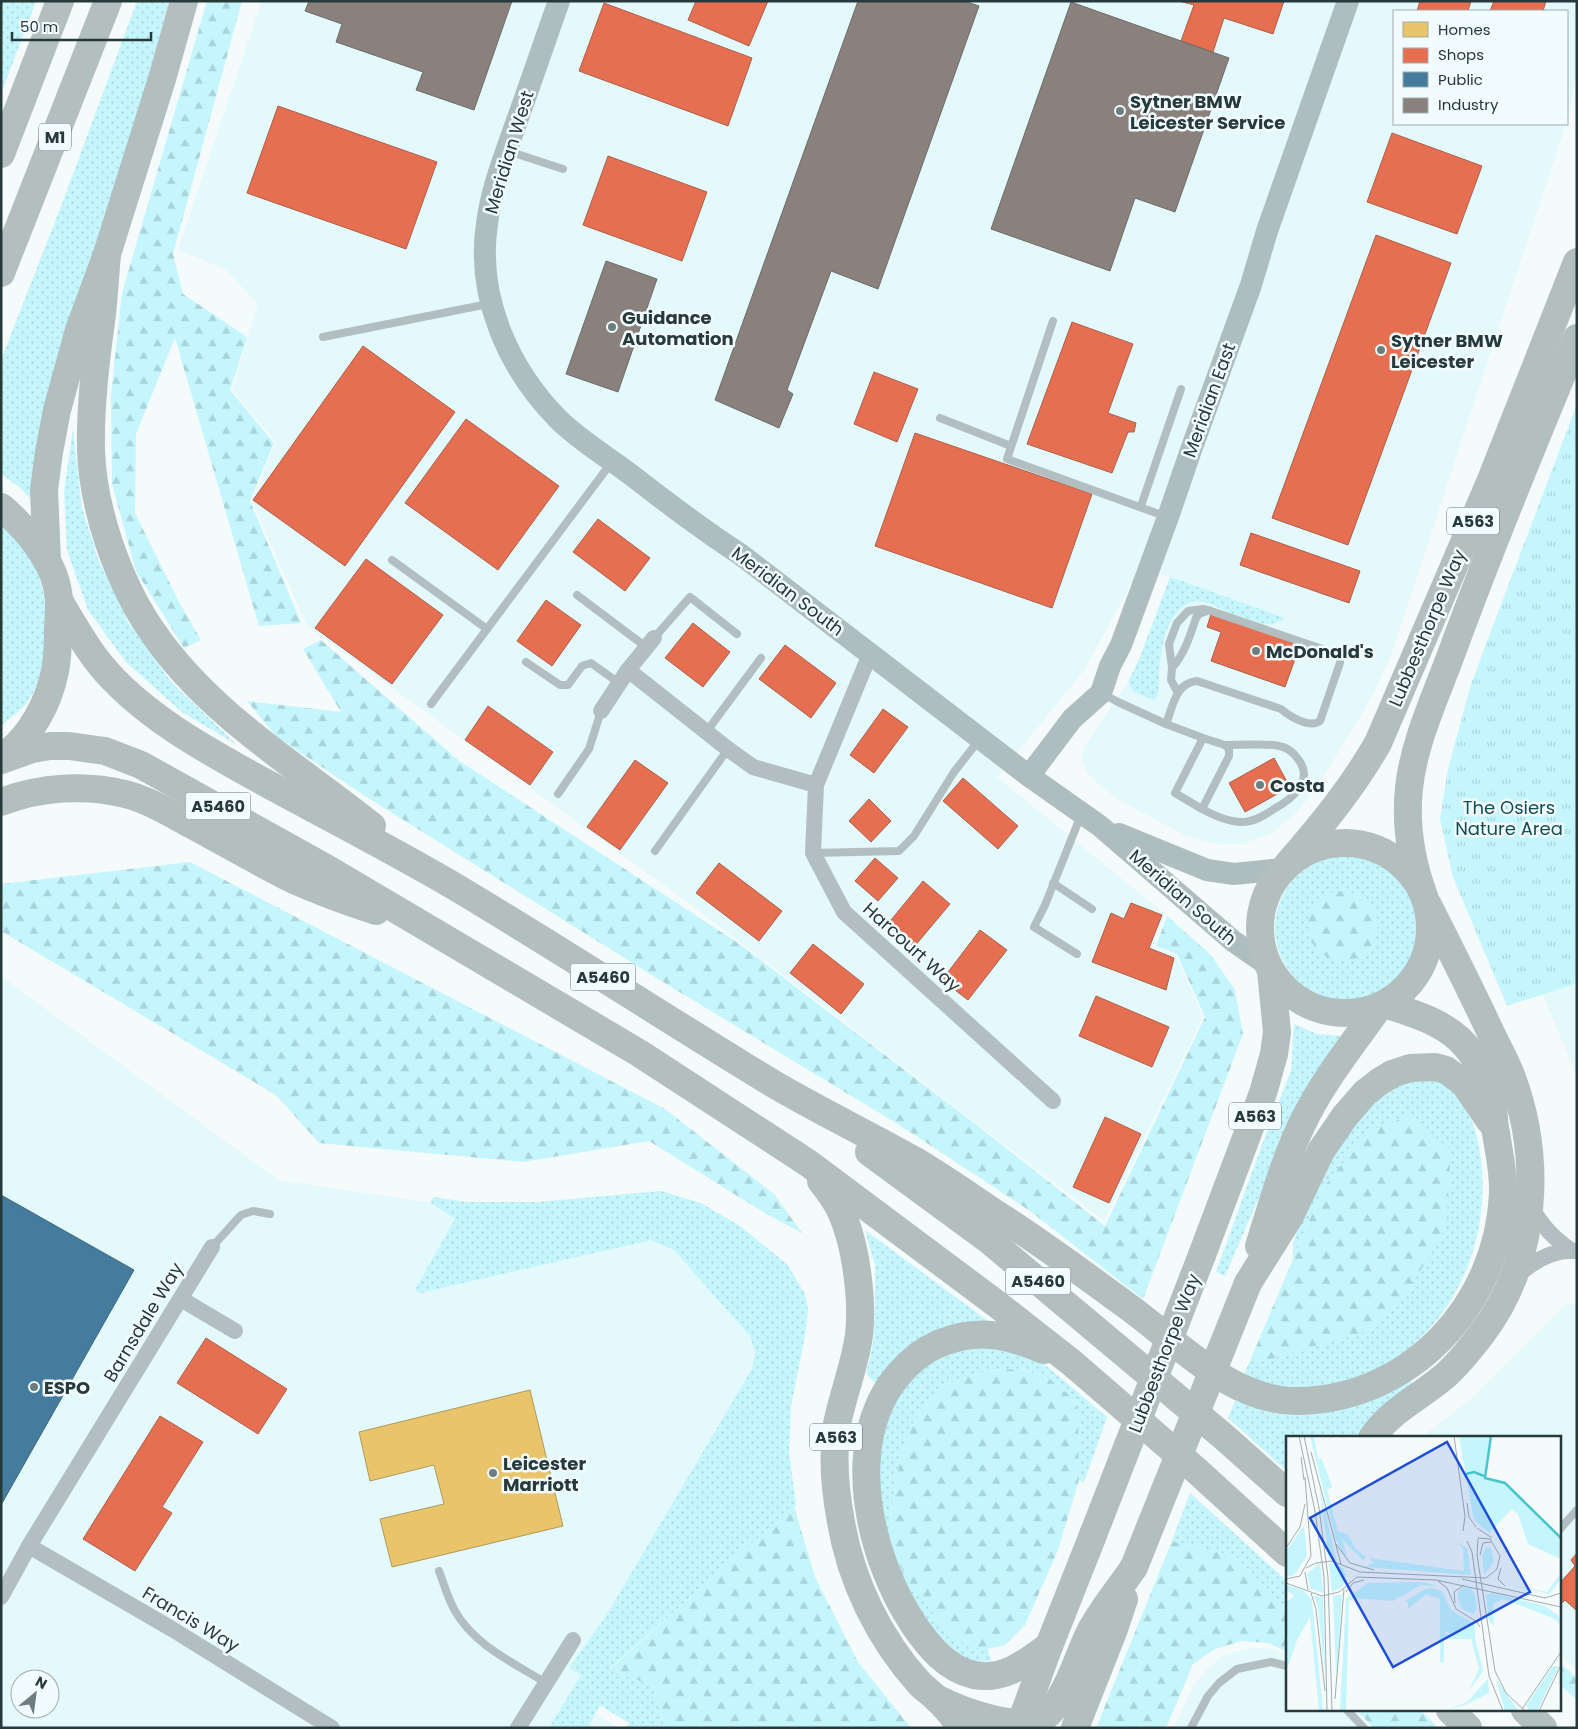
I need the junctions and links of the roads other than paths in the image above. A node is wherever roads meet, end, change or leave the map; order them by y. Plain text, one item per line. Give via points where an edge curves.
1 (60, 1) edge
2 (108, 1) edge
3 (184, 1) edge
4 (559, 1) edge
5 (1348, 1) edge
6 (507, 151) junction
7 (1, 154) edge
8 (563, 170) dead end
9 (107, 254) junction
10 (1577, 262) edge
11 (1, 273) edge
12 (490, 303) junction
13 (1053, 321) dead end
14 (501, 334) joint
15 (323, 337) dead end
16 (1577, 338) edge
17 (1181, 389) dead end
18 (940, 418) dead end
19 (1011, 446) junction
20 (612, 461) junction
21 (1141, 506) junction
22 (1, 507) edge
23 (1168, 517) junction
24 (392, 560) dead end
25 (47, 561) junction
26 (577, 595) dead end
27 (60, 602) junction
28 (1211, 611) junction
29 (487, 628) junction
30 (737, 634) dead end
31 (650, 643) junction
32 (870, 654) junction
33 (761, 658) dead end
34 (526, 662) dead end
35 (1172, 668) junction
36 (624, 676) junction
37 (1102, 693) junction
38 (1178, 693) junction
39 (431, 704) dead end
40 (601, 711) joint
41 (1166, 724) junction
42 (707, 731) junction
43 (1203, 738) junction
44 (980, 739) junction
45 (1225, 745) junction
46 (728, 749) junction
47 (1, 758) edge
48 (1029, 776) junction
49 (816, 785) junction
50 (558, 794) dead end
51 (1, 802) edge
52 (1202, 809) junction
53 (1081, 813) junction
54 (1100, 826) junction
55 (655, 851) dead end
56 (813, 854) junction
57 (1286, 867) junction
58 (428, 871) junction
59 (1053, 883) junction
60 (1426, 901) junction
61 (1092, 909) dead end
62 (418, 924) junction
63 (1077, 954) dead end
64 (1270, 969) junction
65 (1382, 1006) junction
66 (777, 1086) junction
67 (1053, 1101) dead end
68 (1495, 1129) junction
69 (808, 1163) junction
70 (1530, 1204) junction
71 (270, 1214) dead end
72 (212, 1247) joint
73 (1574, 1251) edge
74 (1510, 1282) junction
75 (1248, 1283) junction
76 (181, 1299) junction
77 (235, 1331) dead end
78 (1072, 1363) junction
79 (1374, 1436) edge
80 (1286, 1492) edge
81 (1577, 1510) edge
82 (1560, 1529) edge
83 (29, 1546) junction
84 (1286, 1552) edge
85 (1134, 1567) junction
86 (439, 1571) dead end
87 (1, 1597) edge
88 (573, 1640) dead end
89 (1049, 1646) junction
90 (1286, 1666) edge
91 (546, 1683) junction
92 (936, 1698) junction
93 (1349, 1712) edge
94 (1452, 1712) edge
95 (1527, 1712) edge
96 (1019, 1726) edge
97 (332, 1728) edge
98 (518, 1728) edge
99 (961, 1728) edge
100 (1075, 1728) edge
101 (1191, 1728) edge
102 (1364, 1728) edge
103 (1468, 1728) edge
104 (1543, 1728) edge

1 - 7 highway, M1
2 - 11 highway, M1
3 - 9 highway
4 - 6 street, Meridian West
5 - 23 street, Meridian East
6 - 8 lane
6 - 12 street, Meridian West via 495,184 486,225
9 - 25 highway via 79,330 57,410 44,490
9 - 58 highway via 95,363 92,474 115,561 138,608 170,656 216,704
10 - 57 highway, Lubbesthorpe Way / A563 via 1491,480 1378,743 1344,796
12 - 14 street, Meridian West
12 - 15 lane
13 - 19 lane
14 - 20 street, Meridian South via 527,382 542,401 559,420
16 - 60 highway, Lubbesthorpe Way / A563 via 1472,596 1414,760 1408,790 1408,832 1414,869
17 - 21 lane
18 - 19 lane
19 - 21 lane via 1007,459
20 - 29 lane
20 - 32 street, Meridian South
21 - 23 lane
22 - 25 highway
23 - 37 street, Meridian East
24 - 29 lane
25 - 27 highway
26 - 31 lane
27 - 47 highway via 56,671 50,691 28,731
27 - 58 highway, A5460 via 99,664 155,715 212,753
28 - 35 lane via 1199,614 1185,650
28 - 35 lane via 1188,611 1176,623 1169,644
28 - 38 lane via 1337,654 1340,663 1320,721 1313,724 1289,716 1281,709 1197,681 1189,682
29 - 39 lane
30 - 31 lane via 690,597
31 - 36 street
32 - 44 street, Meridian South
32 - 49 street
33 - 42 lane
34 - 36 lane via 560,686 568,685 582,666 591,663
35 - 38 lane via 1171,680
36 - 40 street
36 - 42 street
37 - 41 lane
37 - 48 street via 1072,719
38 - 41 lane
40 - 50 lane via 589,749
41 - 43 lane
42 - 46 street
43 - 45 lane
43 - 52 lane via 1175,793
44 - 48 street, Meridian South
44 - 56 lane via 954,772 914,836 899,851
45 - 52 lane via 1229,750 1228,756
45 - 52 lane via 1279,745 1300,761 1304,771 1303,782 1289,801 1252,820 1227,820
46 - 49 street via 753,767
46 - 55 lane
47 - 62 highway, A5460 via 32,749 68,746 105,751 141,764
48 - 53 street, Meridian South
49 - 56 street
51 - 62 highway via 39,791 63,789 92,788 126,794 163,809 294,880 337,898
53 - 54 street, Meridian South
53 - 59 lane
54 - 57 street, Meridian South via 1207,870 1234,874
54 - 64 street, Meridian South via 1232,941
56 - 67 street, Harcourt Way via 844,912
57 - 60 highway via 1308,851 1330,844 1364,845 1386,853 1400,863 1413,876
57 - 64 highway via 1268,891 1260,916 1262,946
58 - 66 highway, A5460
59 - 61 lane
59 - 63 lane via 1034,927
60 - 65 highway via 1431,928 1424,962 1404,991
60 - 70 highway via 1511,1075 1528,1147
62 - 69 highway, A5460 via 639,1053
64 - 65 highway via 1278,982 1296,998 1318,1010 1349,1014
64 - 89 highway, Lubbesthorpe Way / A563, bridge via 1276,1032 1274,1054 1263,1093
65 - 68 highway via 1429,1020 1462,1041 1482,1070 1491,1094
65 - 75 highway, A563 via 1306,1115 1291,1150
66 - 68 highway via 920,1164 1130,1308 1222,1378 1242,1389 1276,1400 1320,1399 1361,1390 1400,1371 1431,1350 1446,1335 1481,1284 1497,1235 1503,1195
66 - 80 highway, A5460 via 990,1241
68 - 75 highway via 1464,1083 1446,1070 1435,1066 1410,1068 1392,1074 1365,1093 1345,1116 1321,1151 1290,1216
69 - 78 highway, A5460
69 - 92 highway, A563 via 843,1215 852,1243 860,1294 859,1336 838,1423 835,1450 841,1523 853,1571 874,1618 915,1678
70 - 73 street via 1541,1224 1556,1240
70 - 74 highway via 1524,1245
71 - 72 lane via 253,1211 241,1216
72 - 76 street, Barnsdale Way
73 - 74 street via 1547,1255 1530,1264
74 - 79 highway via 1488,1324 1466,1353 1447,1374 1390,1417
75 - 85 highway, A563, bridge
76 - 77 street
76 - 83 street, Barnsdale Way
78 - 84 highway, A5460
78 - 89 highway via 1003,1335 968,1335 936,1345 909,1362 890,1384 874,1420 866,1461 872,1522 880,1555 904,1610 939,1656 960,1670 975,1675 997,1674 1020,1667
81 - 82 lane
83 - 87 street, Barnsdale Way
83 - 97 street, Francis Way
85 - 96 highway, A563 via 1092,1630 1062,1695 1050,1712 1037,1721
85 - 100 highway, A563 via 1114,1629
86 - 91 lane via 455,1611 468,1628 482,1642
88 - 91 street
89 - 96 highway, Lubbesthorpe Way / A563
90 - 101 lane via 1271,1662 1237,1669 1208,1696
91 - 98 street
92 - 96 highway, A563 via 957,1709
92 - 99 highway, A563
93 - 102 lane
94 - 103 highway
95 - 104 highway

